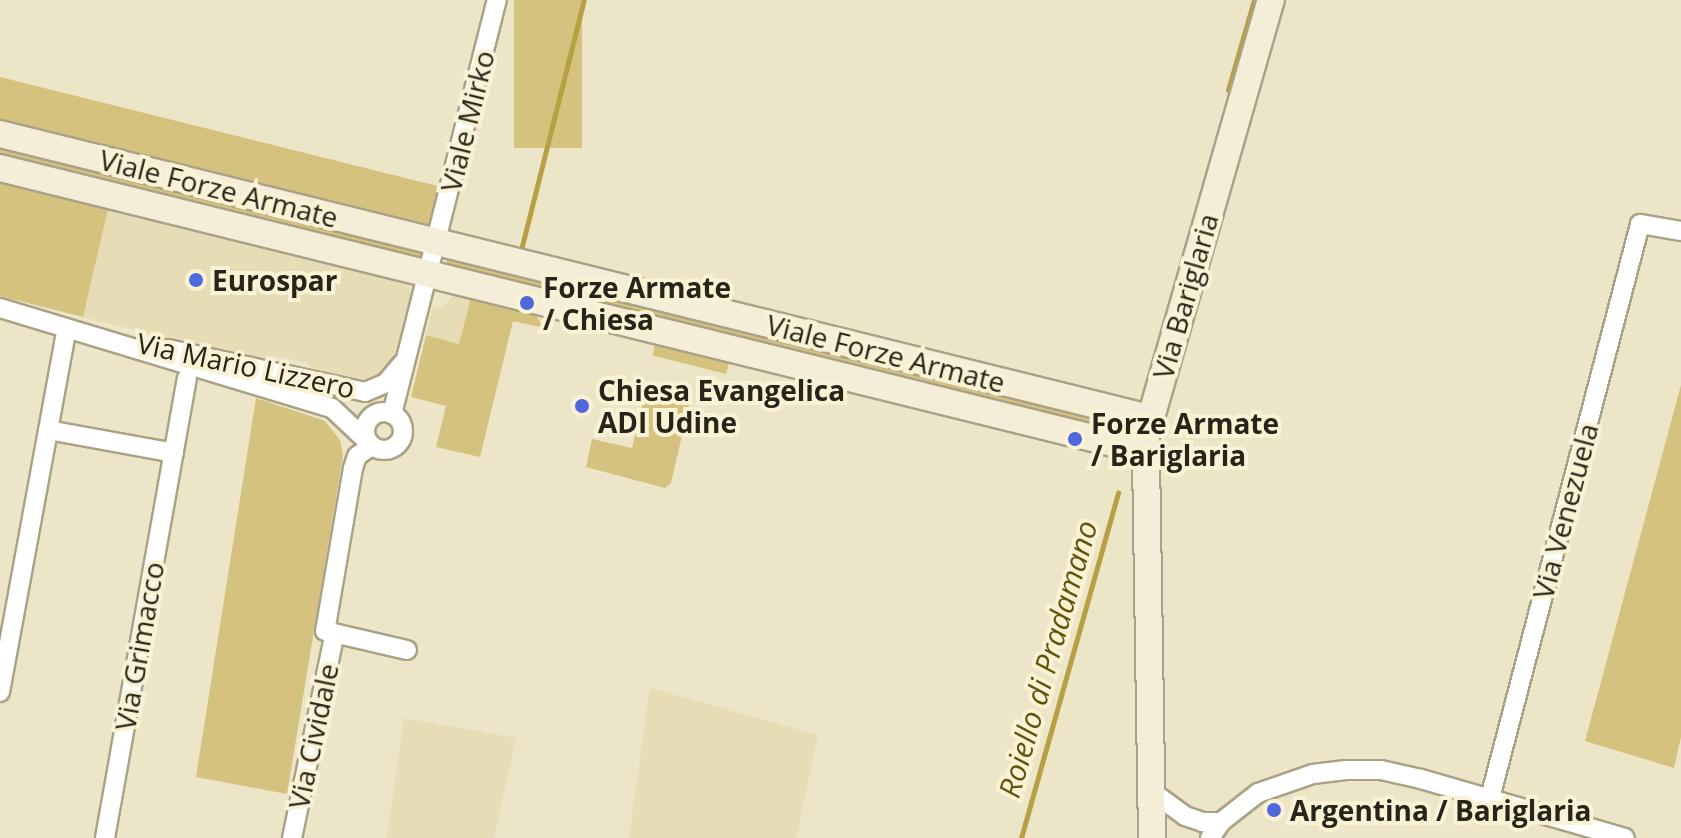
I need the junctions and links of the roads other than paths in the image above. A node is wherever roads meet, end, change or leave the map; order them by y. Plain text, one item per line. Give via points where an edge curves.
1 (497, 0) edge
2 (1271, 0) edge
3 (0, 134) edge
4 (0, 168) edge
5 (1681, 231) edge
6 (437, 242) junction
7 (429, 273) junction
8 (0, 308) edge
9 (66, 332) junction
10 (409, 354) junction
11 (187, 378) dead end
12 (392, 414) junction
13 (1149, 418) junction
14 (48, 430) junction
15 (369, 443) junction
16 (1145, 451) junction
17 (174, 453) junction
18 (335, 633) junction
19 (407, 650) dead end
20 (0, 692) edge
21 (1151, 791) junction
22 (1490, 798) junction
23 (1185, 816) junction
24 (1221, 822) junction
25 (105, 838) edge
26 (292, 838) edge
27 (1152, 838) edge
28 (1210, 838) edge
29 (1625, 838) edge

1 - 6 street, Viale Mirko
2 - 13 street, Via Bariglaria
3 - 6 street, Viale Forze Armate
4 - 7 street, Viale Forze Armate
5 - 22 street, Via Venezuela via 1640,224
6 - 7 street
6 - 13 street, Viale Forze Armate
7 - 10 street, Via Mario Lizzero
7 - 16 street, Viale Forze Armate
8 - 9 street, Via Mario Lizzero
9 - 10 street, Via Mario Lizzero via 365,392 392,378
9 - 14 street
9 - 15 street, Via Mario Lizzero via 332,408
10 - 12 street, Via Mario Lizzero
11 - 17 street, Via Grimacco
12 - 15 street, Via Mario Lizzero via 379,412 368,420
12 - 15 street, Via Mario Lizzero via 403,426 400,443 389,450
13 - 16 street, Via Bariglaria
14 - 17 street
14 - 20 street
15 - 18 street, Via Mario Lizzero via 353,468 325,631
16 - 21 street, Via Bariglaria
17 - 25 street, Via Grimacco
18 - 19 street
18 - 26 street, Via Cividale
21 - 23 street
21 - 27 street, Via Bariglaria
22 - 24 street via 1381,770 1346,770 1282,782
22 - 29 street
23 - 24 street
23 - 27 street
24 - 28 street

